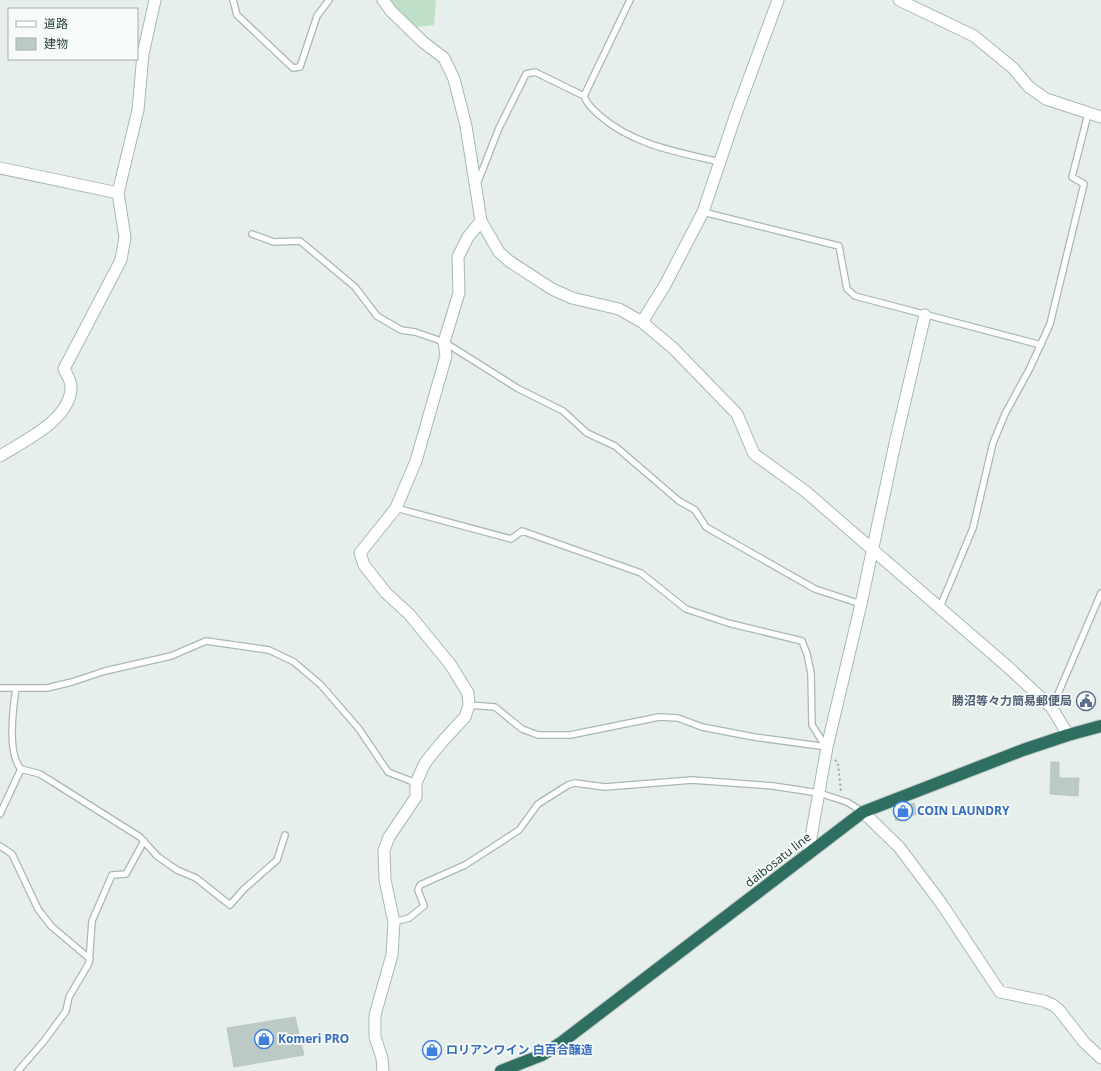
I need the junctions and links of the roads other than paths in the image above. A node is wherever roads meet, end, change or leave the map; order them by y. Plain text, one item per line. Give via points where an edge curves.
1 (155, 0) edge
2 (233, 0) edge
3 (329, 0) edge
4 (383, 0) edge
5 (630, 0) edge
6 (778, 0) edge
7 (899, 0) edge
8 (584, 96) junction
9 (1088, 114) junction
10 (1101, 117) edge
11 (720, 162) junction
12 (0, 168) edge
13 (475, 188) junction
14 (118, 193) junction
15 (703, 212) junction
16 (481, 221) junction
17 (252, 234) dead end
18 (925, 315) junction
19 (642, 322) junction
20 (444, 342) junction
21 (1040, 345) junction
22 (0, 456) edge
23 (396, 508) junction
24 (873, 549) junction
25 (1101, 592) edge
26 (861, 604) junction
27 (940, 607) junction
28 (0, 688) edge
29 (16, 688) junction
30 (469, 705) junction
31 (1052, 708) junction
32 (1101, 726) edge
33 (1068, 735) junction
34 (827, 747) junction
35 (21, 769) junction
36 (416, 783) junction
37 (819, 793) junction
38 (863, 812) junction
39 (0, 814) edge
40 (285, 835) dead end
41 (144, 841) junction
42 (0, 846) edge
43 (808, 854) junction
44 (394, 922) junction
45 (90, 959) junction
46 (1101, 1058) edge
47 (18, 1071) edge
48 (383, 1071) edge
49 (501, 1071) edge

1 - 14 street via 143,54 138,110
2 - 3 lane via 237,15 293,68 300,67 317,16
4 - 13 street via 423,42 444,58 454,79 466,126
5 - 8 lane
6 - 11 street
7 - 9 street via 974,36 1013,68 1029,87 1046,99
8 - 11 lane via 586,103 614,127 661,149
8 - 13 lane via 535,72 526,74 499,128
9 - 10 street
9 - 21 lane via 1072,177 1084,184 1050,324
11 - 15 street
12 - 14 street
13 - 16 street
14 - 22 street via 125,237 121,260 64,369 71,385 66,407 43,429
15 - 18 lane via 839,246 847,289 855,296
15 - 19 street via 665,285
16 - 19 street via 499,252 552,289 572,298 619,309
16 - 20 street via 468,237 458,257 459,293
17 - 20 lane via 274,242 300,241 355,287 377,316 401,330
18 - 21 lane
18 - 24 street
19 - 24 street via 673,348 737,414 754,454 805,491
20 - 23 street via 446,356 436,393 416,461
20 - 26 lane via 517,388 563,411 587,433 615,446 679,501 695,510 706,527 815,589
21 - 27 lane via 993,443 973,528
23 - 30 street via 360,553 364,565 450,664 468,693
23 - 34 lane via 511,539 522,531 641,574 686,609 728,623 802,641 811,673 812,725
24 - 26 street
24 - 27 street
25 - 31 lane
26 - 34 street
27 - 31 street
28 - 29 lane
29 - 35 lane via 13,709 14,752 16,764
29 - 36 lane via 47,688 72,682 105,671 171,656 206,641 269,650 294,662 321,685 359,729 388,772
30 - 34 lane via 495,707 522,729 538,736 570,735 659,717 678,718 702,727 754,737
30 - 36 street via 465,717 429,758
31 - 33 street
32 - 33 highway, daibosatu line
33 - 38 highway, daibosatu line
34 - 37 street
35 - 39 lane
35 - 41 lane via 40,774
36 - 44 street via 416,797 389,837 384,850 385,880
37 - 38 lane via 842,800
37 - 43 street
37 - 44 lane via 772,786 692,780 605,788 575,783 568,785 538,804 518,830 465,864 420,885 418,890 424,906 410,918
38 - 43 highway, daibosatu line
38 - 46 street via 899,847 941,903 1000,992 1044,1001 1060,1010 1084,1042
40 - 41 lane via 277,860 230,905 196,878 177,870 157,856
41 - 45 lane via 126,874 112,875 92,921
42 - 45 lane via 12,854 38,909 50,926
43 - 49 highway, daibosatu line via 562,1042 542,1055
44 - 48 street via 392,955 375,1015 375,1037 382,1058
45 - 47 lane via 68,996 66,1011

